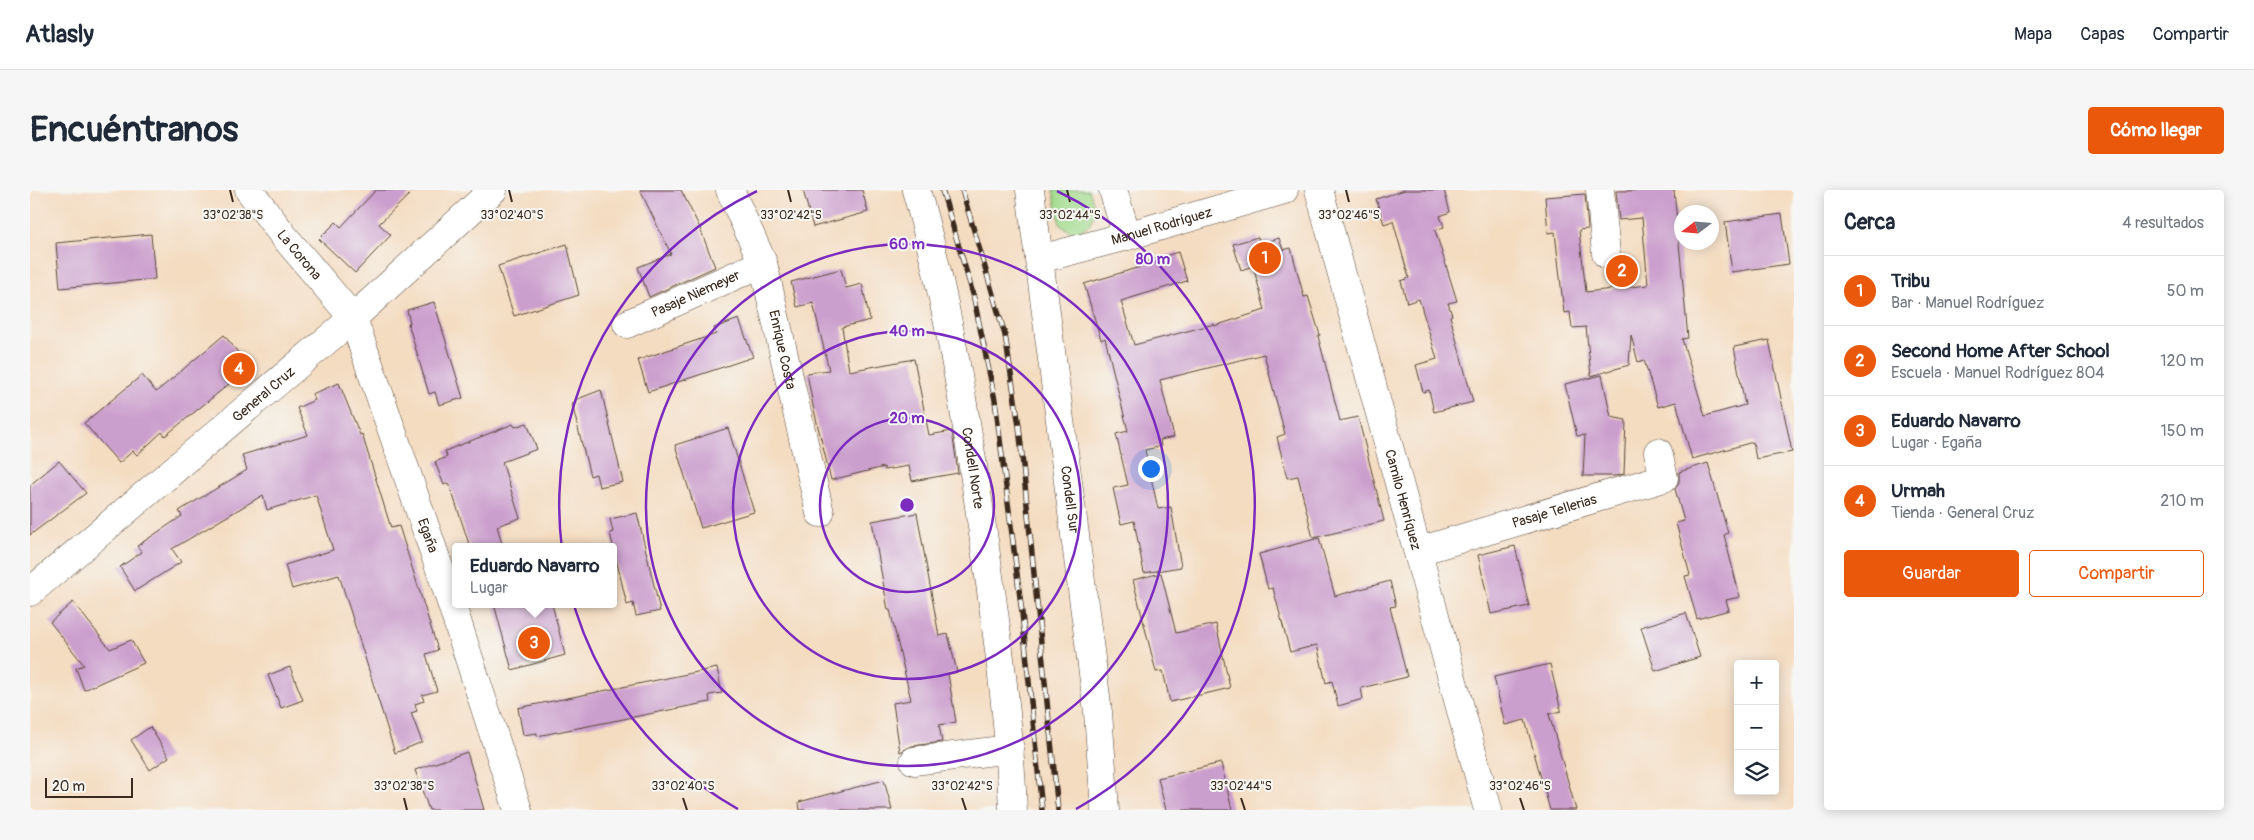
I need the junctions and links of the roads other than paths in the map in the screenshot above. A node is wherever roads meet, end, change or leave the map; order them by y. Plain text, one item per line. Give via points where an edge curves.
1 (249, 190) edge
2 (494, 190) edge
3 (730, 190) edge
4 (916, 190) edge
5 (1030, 190) edge
6 (1113, 190) edge
7 (1284, 190) edge
8 (1319, 190) edge
9 (1600, 190) edge
10 (1127, 236) junction
11 (1606, 254) dead end
12 (1040, 259) junction
13 (764, 262) junction
14 (354, 318) junction
15 (627, 324) dead end
16 (1658, 452) dead end
17 (820, 513) dead end
18 (1419, 551) junction
19 (30, 592) edge
20 (452, 606) edge
21 (453, 608) edge
22 (1010, 748) junction
23 (914, 761) dead end
24 (518, 810) edge
25 (1013, 810) edge
26 (1105, 810) edge
27 (1488, 810) edge

1 - 14 street, La Corona
2 - 14 street, General Cruz
3 - 13 street, Enrique Costa
4 - 22 street, Condell Norte via 928,231 961,394 994,611
5 - 12 street, Condell Sur
6 - 10 street
7 - 10 street, Manuel Rodríguez
8 - 18 street, Camilo Henríquez
9 - 11 street
10 - 12 street, Manuel Rodríguez
12 - 26 street, Condell Sur via 1098,712
13 - 15 street, Pasaje Niemeyer
13 - 17 street, Enrique Costa
14 - 19 street, General Cruz
14 - 20 street, Egaña
16 - 18 street, Pasaje Tellerias via 1664,478
18 - 27 street, Camilo Henríquez
21 - 24 street, Egaña
22 - 23 street
22 - 25 street, Condell Norte

